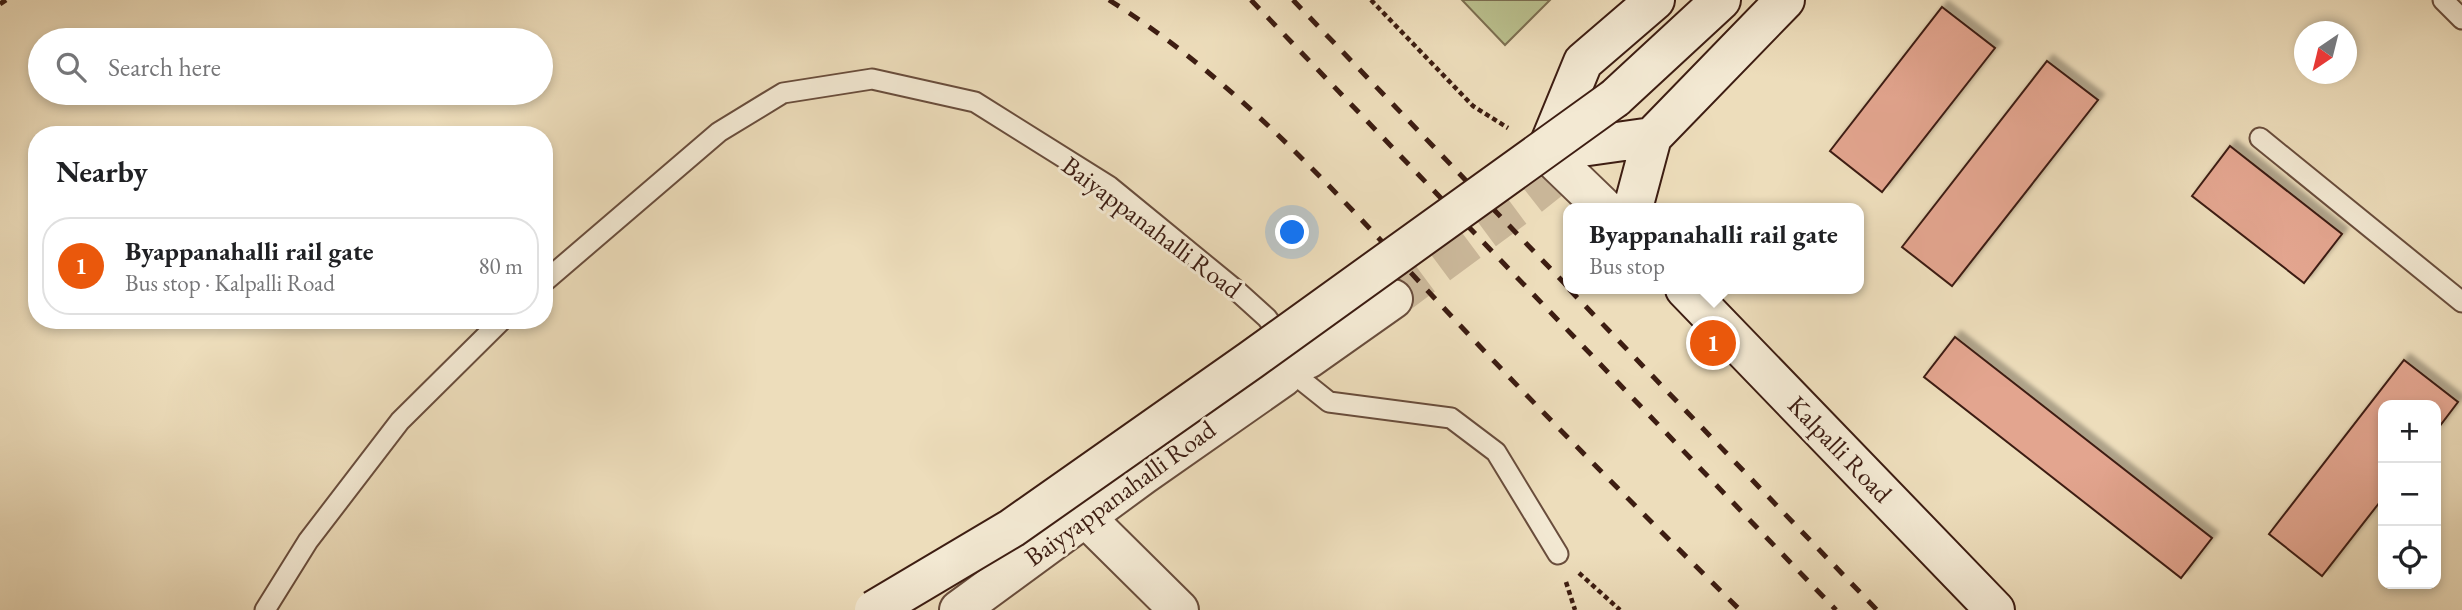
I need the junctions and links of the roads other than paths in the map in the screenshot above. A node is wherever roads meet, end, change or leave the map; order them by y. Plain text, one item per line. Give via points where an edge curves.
1 (1656, 0) edge
2 (1721, 0) edge
3 (1785, 0) edge
4 (2443, 0) edge
5 (2462, 19) edge
6 (1652, 137) junction
7 (2260, 138) dead end
8 (1571, 153) junction
9 (1601, 203) edge
10 (1634, 203) edge
11 (553, 274) edge
12 (1690, 294) edge
13 (1392, 299) tunnel mouth
14 (2462, 302) edge
15 (493, 329) edge
16 (1297, 371) junction
17 (1085, 517) junction
18 (1558, 554) road end
19 (265, 610) edge
20 (874, 610) edge
21 (959, 610) edge
22 (1179, 610) edge
23 (1994, 610) edge

1 - 8 street via 1583,62
2 - 20 street, bridge via 1615,97 1262,352 1012,528
3 - 6 street
4 - 5 lane
6 - 8 street
6 - 10 street
7 - 14 lane
8 - 9 street
11 - 16 lane, Baiyappanahalli Road via 719,132 783,93 873,79 975,102 1109,187 1267,318
12 - 23 street, Kalpalli Road
13 - 16 street, Baiyyappanahalli Road
15 - 19 lane via 400,421 307,541
16 - 17 street, Baiyyappanahalli Road
16 - 18 lane via 1329,402 1451,418 1496,452
17 - 21 street, Baiyyappanahalli Road
17 - 22 street

